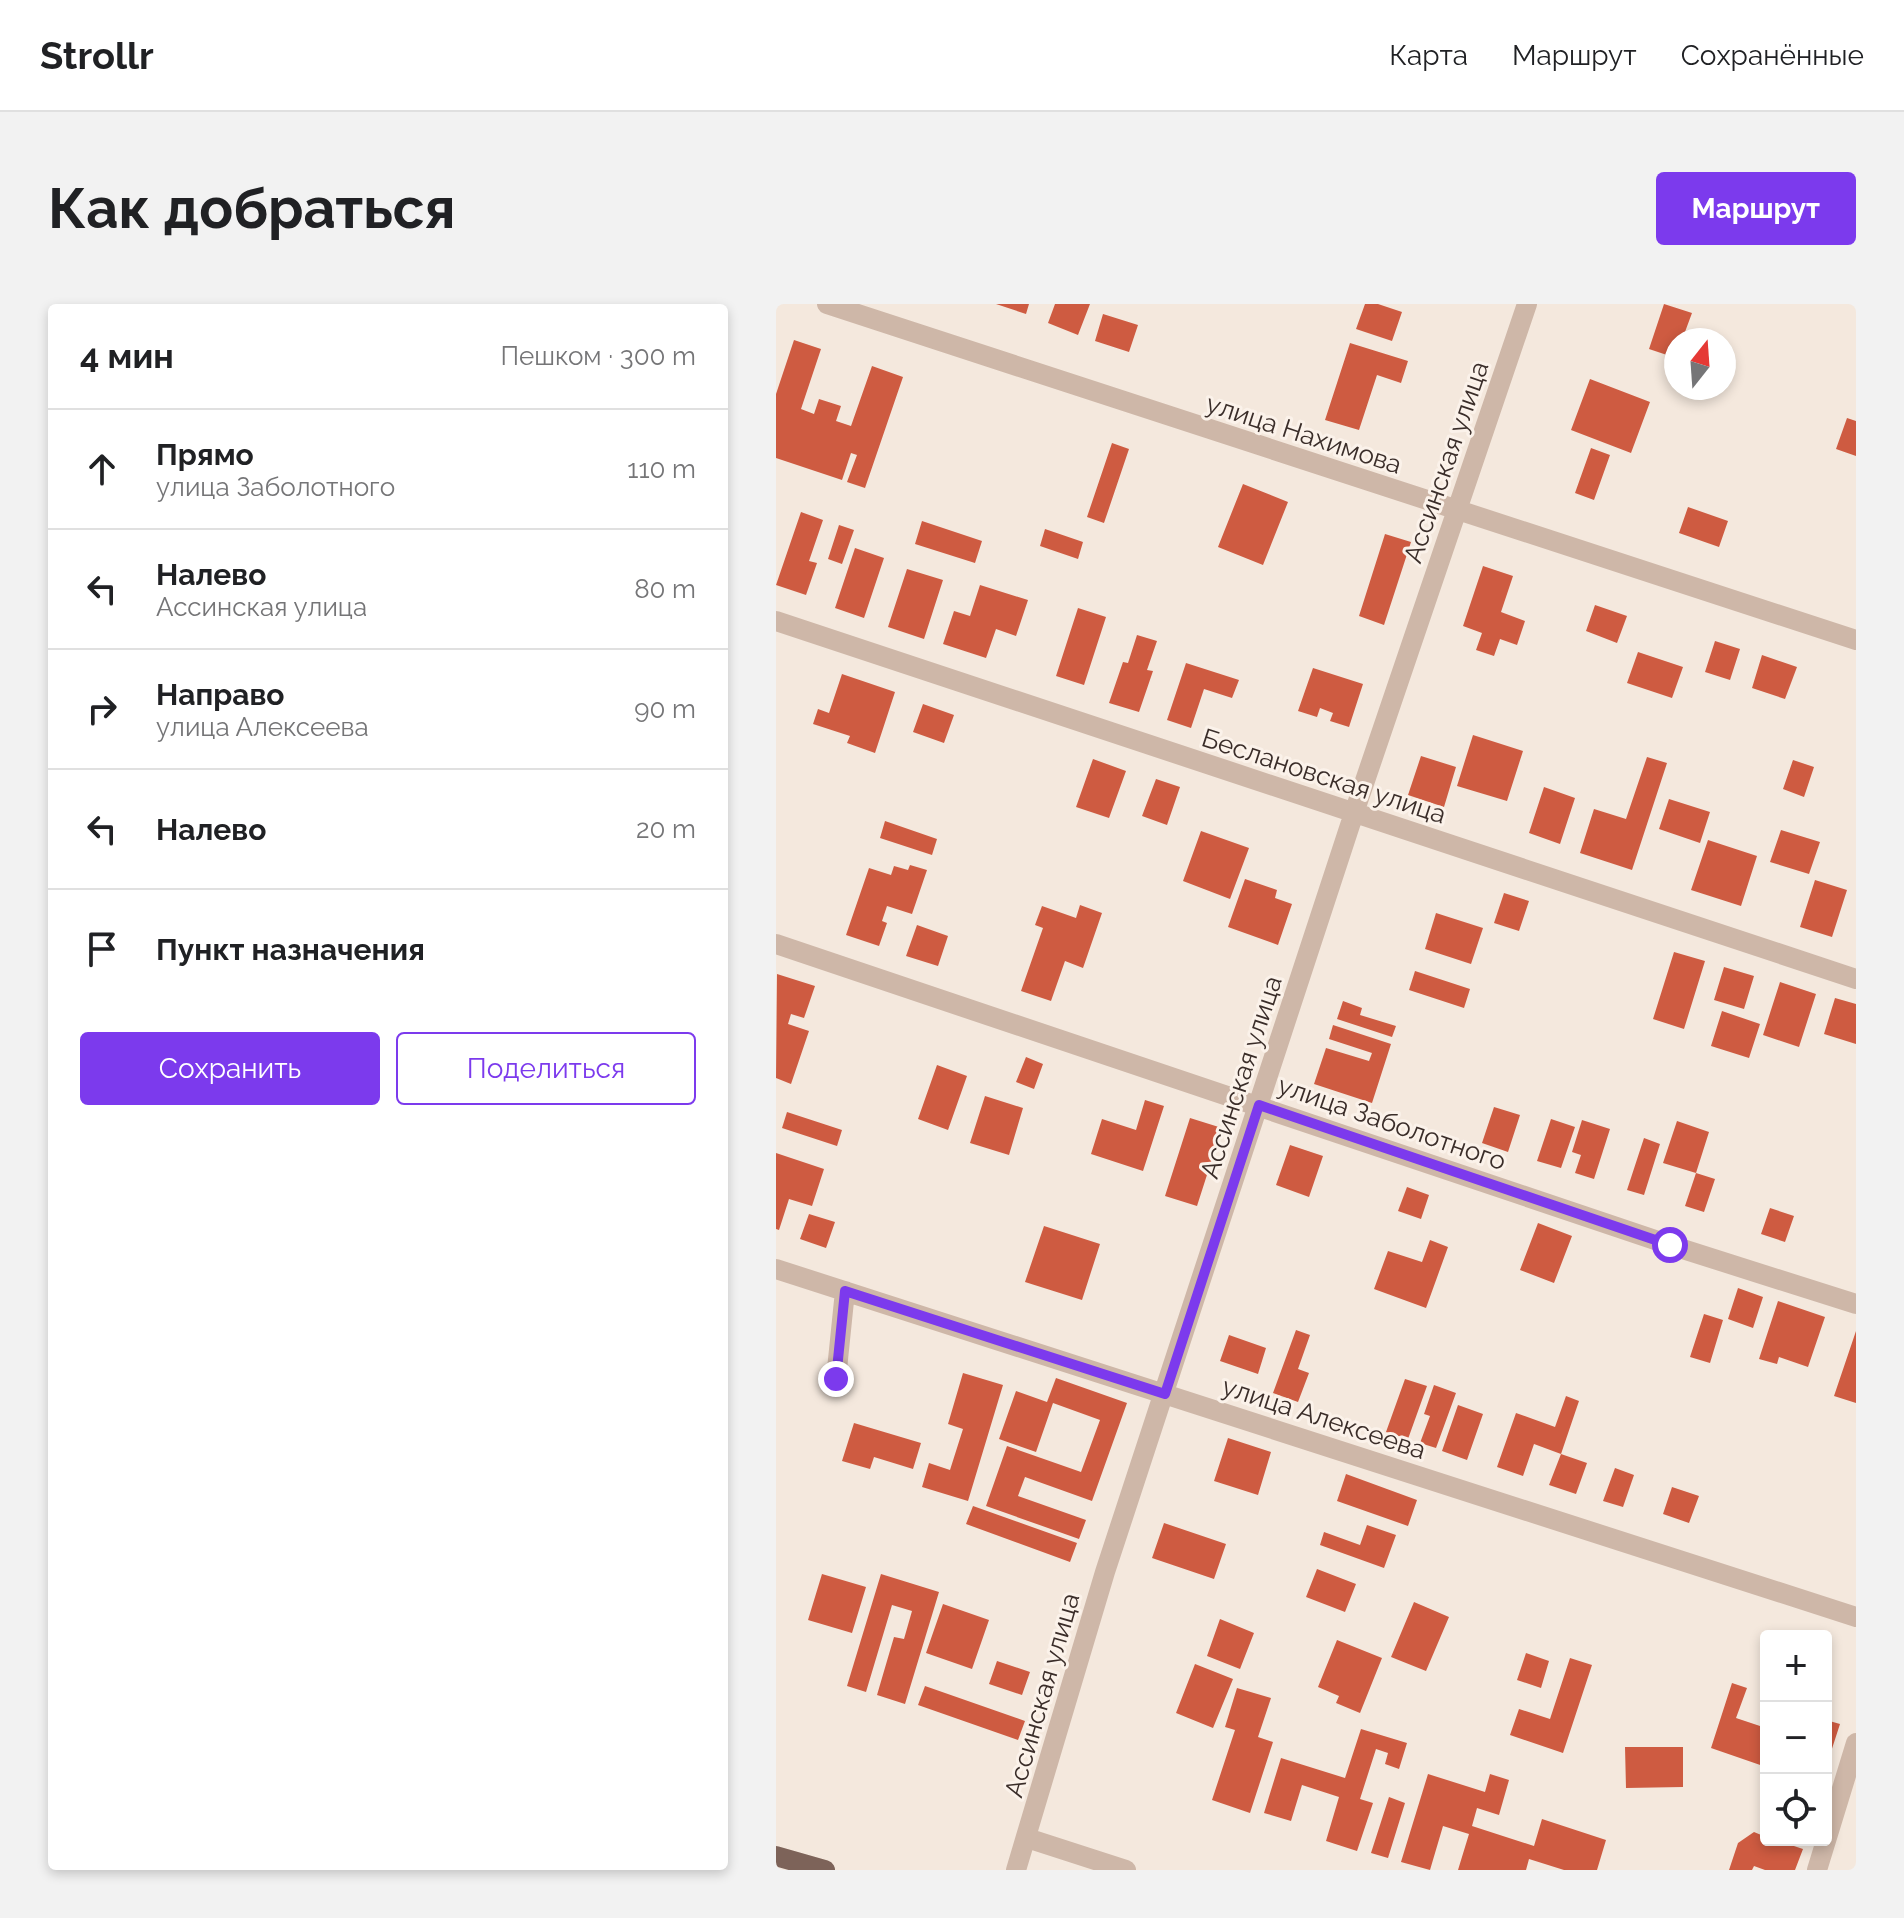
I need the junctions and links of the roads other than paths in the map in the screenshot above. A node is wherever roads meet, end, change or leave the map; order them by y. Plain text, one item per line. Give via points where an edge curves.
1 (827, 304) edge
2 (1527, 304) edge
3 (1457, 512) junction
4 (776, 621) edge
5 (1856, 640) edge
6 (1354, 813) junction
7 (776, 944) edge
8 (1856, 979) edge
9 (1259, 1105) junction
10 (776, 1269) edge
11 (845, 1291) junction
12 (1856, 1304) edge
13 (836, 1379) dead end
14 (1165, 1394) junction
15 (1856, 1617) edge
16 (1856, 1743) edge
17 (1027, 1838) junction
18 (776, 1856) edge
19 (825, 1870) edge
20 (1016, 1870) edge
21 (1126, 1870) edge
22 (1817, 1870) edge

1 - 3 street, улица Нахимова
2 - 3 street, Ассинская улица
3 - 5 street, улица Нахимова
3 - 6 street, Ассинская улица
4 - 6 street, Беслановская улица
6 - 8 street, Беслановская улица
6 - 9 street, Ассинская улица
7 - 9 street, улица Заболотного
9 - 12 street, улица Заболотного
9 - 14 street, Ассинская улица
10 - 11 street, улица Алексеева
11 - 13 street
11 - 14 street, улица Алексеева
14 - 15 street, улица Алексеева
14 - 17 street, Ассинская улица via 1105,1572
16 - 22 street
17 - 20 street, Ассинская улица
17 - 21 street
18 - 19 main road

